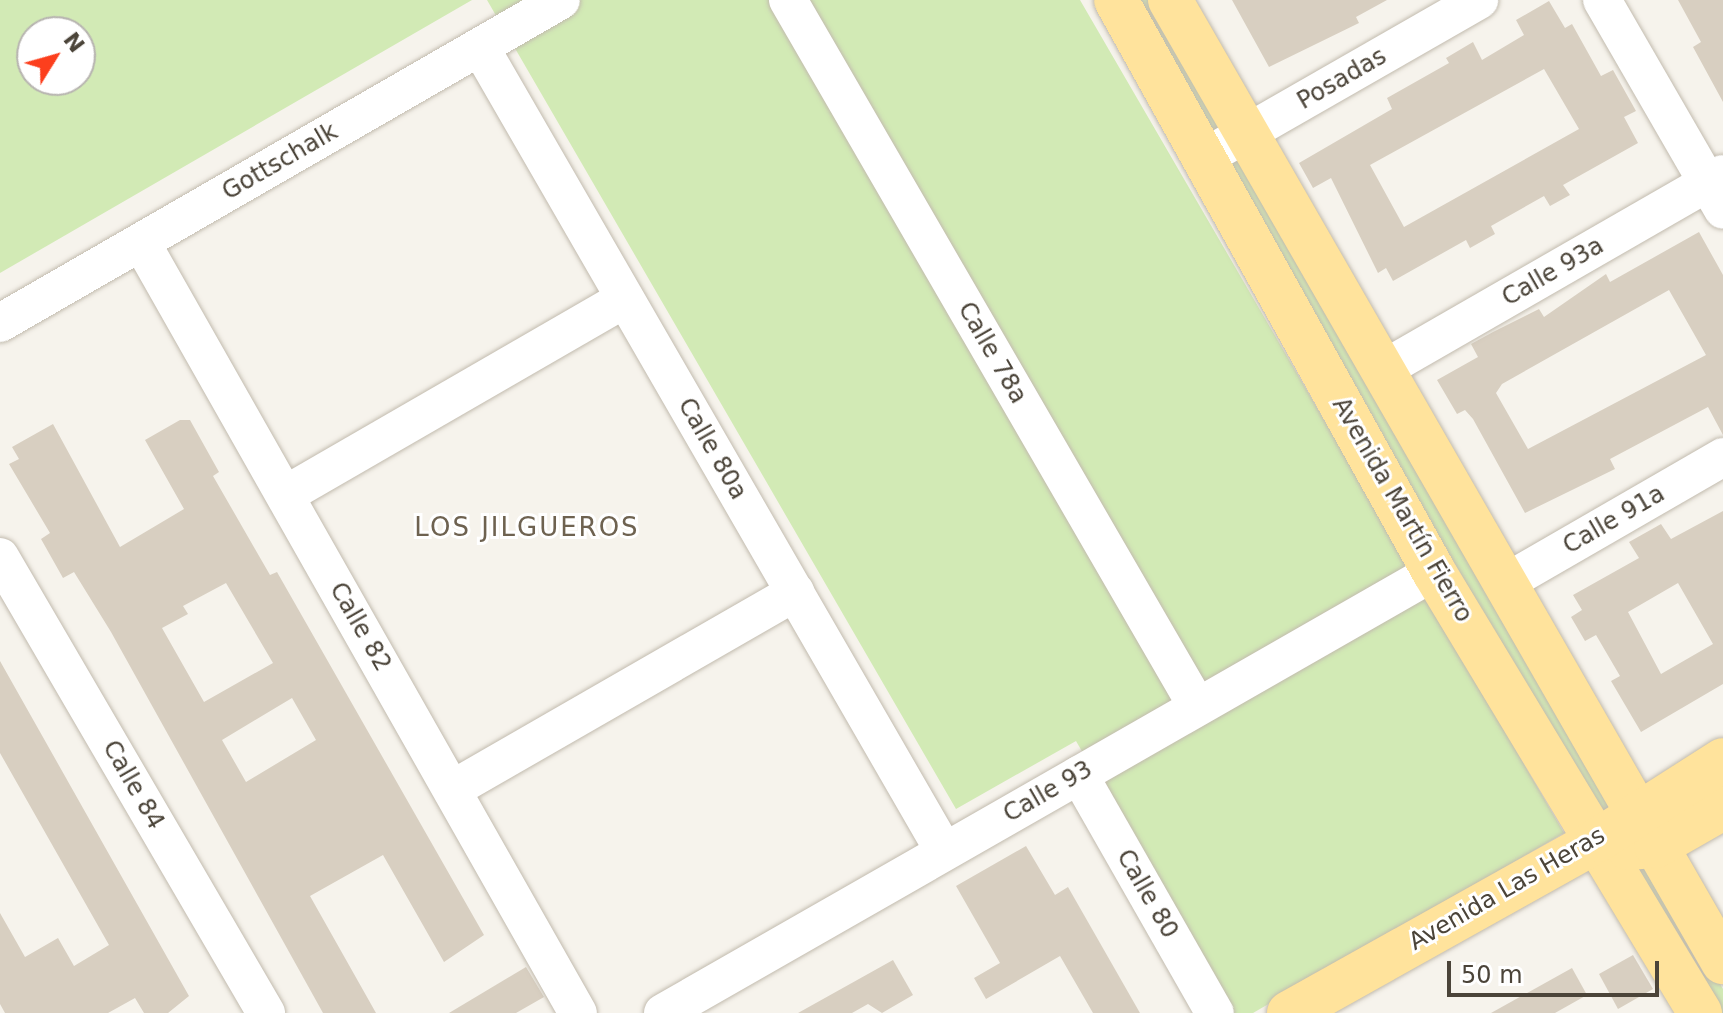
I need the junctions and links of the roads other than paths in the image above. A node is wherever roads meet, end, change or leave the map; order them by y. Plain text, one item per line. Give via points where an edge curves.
1 (561, 0) edge
2 (788, 0) edge
3 (1116, 0) edge
4 (1170, 0) edge
5 (1602, 0) edge
6 (1471, 2) edge
7 (480, 47) junction
8 (1247, 133) junction
9 (1205, 157) junction
10 (1718, 189) edge
11 (141, 242) junction
12 (625, 299) junction
13 (3, 314) edge
14 (1382, 370) junction
15 (1723, 457) edge
16 (285, 495) junction
17 (0, 557) edge
18 (1434, 572) junction
19 (1505, 583) junction
20 (795, 592) junction
21 (1197, 706) junction
22 (1723, 760) edge
23 (1079, 775) junction
24 (453, 789) junction
25 (1723, 808) edge
26 (1646, 828) junction
27 (1601, 844) junction
28 (944, 851) junction
29 (1723, 962) edge
30 (266, 1013) edge
31 (578, 1013) edge
32 (663, 1013) edge
33 (1215, 1013) edge
34 (1289, 1013) edge
35 (1320, 1013) edge
36 (1700, 1013) edge

1 - 7 street, Gottschalk
2 - 21 street, Calle 78a
3 - 9 main road, Avenida Martín Fierro
4 - 8 main road
5 - 10 street
6 - 8 street, Posadas
7 - 11 street, Gottschalk
7 - 12 street, Calle 80a
8 - 9 street, Posadas
8 - 14 main road
9 - 18 main road, Avenida Martín Fierro
10 - 14 street, Calle 93a
11 - 13 street, Gottschalk
11 - 16 street, Calle 82
12 - 16 street
12 - 20 street, Calle 80a
14 - 19 main road
15 - 19 street, Calle 91a
16 - 24 street, Calle 82
17 - 30 street, Calle 84
18 - 21 street, Calle 93
18 - 27 main road, Avenida Martín Fierro
19 - 26 main road
20 - 24 street
20 - 28 street, Calle 80a
21 - 23 street, Calle 93
22 - 26 main road, Avenida Las Heras
23 - 28 street, Calle 93
23 - 33 street, Calle 80
24 - 31 street, Calle 82
25 - 26 main road, Avenida Las Heras
26 - 27 main road, Avenida Las Heras
26 - 29 main road
27 - 34 main road, Avenida Las Heras
27 - 35 main road, Avenida Las Heras
27 - 36 main road, Avenida Martín Fierro
28 - 32 street, Calle 93

